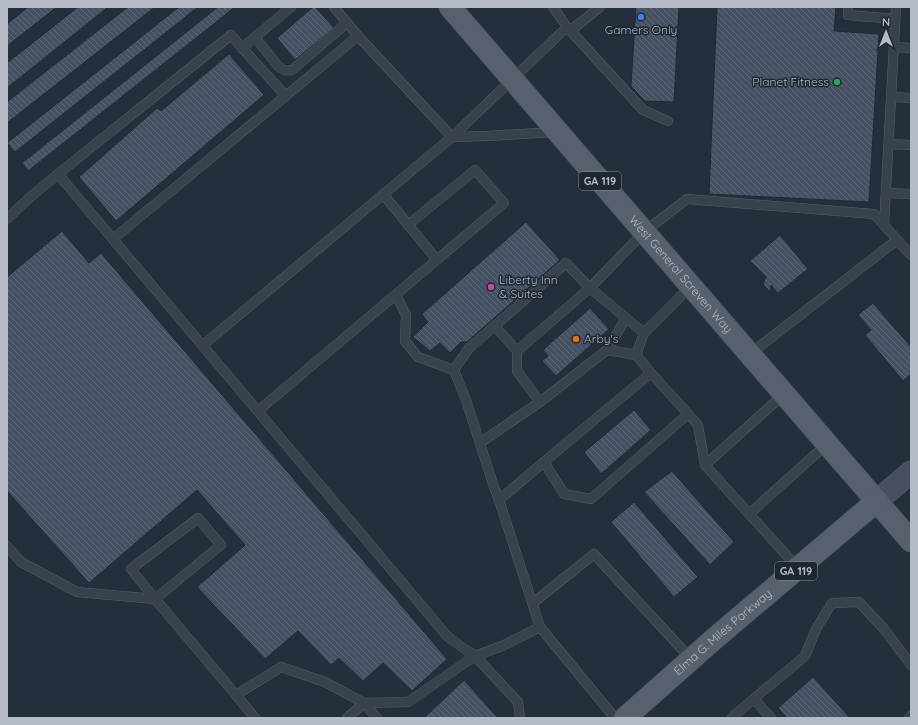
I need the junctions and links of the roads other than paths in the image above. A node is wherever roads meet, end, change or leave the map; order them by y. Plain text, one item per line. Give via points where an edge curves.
1 (291, 7) edge
2 (334, 7) edge
3 (450, 7) edge
4 (552, 7) edge
5 (600, 7) edge
6 (848, 7) edge
7 (896, 7) edge
8 (895, 19) junction
9 (347, 23) junction
10 (569, 29) junction
11 (358, 36) junction
12 (255, 37) junction
13 (894, 47) junction
14 (242, 48) junction
15 (911, 48) edge
16 (512, 79) junction
17 (286, 96) junction
18 (891, 97) junction
19 (911, 98) edge
20 (668, 121) dead end
21 (557, 132) junction
22 (452, 137) junction
23 (889, 144) junction
24 (911, 145) edge
25 (58, 174) junction
26 (886, 193) junction
27 (383, 194) junction
28 (911, 194) edge
29 (7, 219) edge
30 (408, 225) junction
31 (884, 225) junction
32 (644, 232) junction
33 (114, 239) junction
34 (899, 242) junction
35 (911, 244) edge
36 (911, 255) edge
37 (437, 260) junction
38 (691, 286) junction
39 (590, 288) junction
40 (396, 295) junction
41 (626, 318) junction
42 (495, 326) junction
43 (644, 333) junction
44 (203, 345) junction
45 (606, 350) junction
46 (518, 351) junction
47 (750, 354) junction
48 (636, 355) junction
49 (454, 370) junction
50 (651, 373) junction
51 (784, 394) junction
52 (540, 402) junction
53 (258, 411) junction
54 (688, 414) junction
55 (480, 442) junction
56 (827, 443) junction
57 (544, 462) junction
58 (705, 465) junction
59 (911, 472) edge
60 (499, 500) junction
61 (877, 501) junction
62 (749, 514) junction
63 (911, 541) edge
64 (7, 546) edge
65 (798, 569) junction
66 (155, 599) junction
67 (533, 603) junction
68 (540, 627) junction
69 (475, 656) junction
70 (692, 660) junction
71 (911, 665) edge
72 (236, 695) junction
73 (754, 699) junction
74 (364, 703) junction
75 (255, 718) edge
76 (347, 718) edge
77 (377, 718) edge
78 (520, 718) edge
79 (615, 718) edge
80 (625, 718) edge
81 (731, 718) edge
82 (771, 718) edge

1 - 12 lane
2 - 9 lane
3 - 16 main road, West General Screven Way / GA 119
4 - 10 lane
5 - 10 lane
6 - 8 lane via 848,15
7 - 8 lane
8 - 13 lane
9 - 11 lane
9 - 12 lane via 292,70 287,71 278,66
10 - 16 lane
10 - 20 lane via 643,110
11 - 17 lane
11 - 22 lane
12 - 14 lane
13 - 15 lane
13 - 18 lane
14 - 17 lane
14 - 25 lane via 231,35
16 - 21 main road, West General Screven Way / GA 119
16 - 22 lane
17 - 33 lane
18 - 19 lane
18 - 23 lane
21 - 22 lane
21 - 32 main road, West General Screven Way / GA 119
22 - 27 lane
23 - 24 lane
23 - 26 lane
25 - 29 lane
25 - 33 lane
26 - 28 lane
26 - 31 lane
27 - 30 lane
27 - 44 lane
30 - 37 lane
30 - 37 lane via 474,170 504,203
31 - 32 lane via 874,214 687,199
31 - 34 lane
32 - 38 main road, West General Screven Way / GA 119
32 - 39 lane
33 - 44 lane
34 - 35 lane
34 - 36 lane
34 - 47 lane
37 - 40 lane
38 - 43 lane
38 - 47 main road, West General Screven Way / GA 119
39 - 41 lane
39 - 42 lane via 566,263
39 - 46 lane
40 - 49 lane via 406,315 405,341 418,357
40 - 53 lane
41 - 43 lane
41 - 45 lane
42 - 46 lane
42 - 49 lane via 469,348
43 - 48 lane
44 - 53 lane
45 - 48 lane
45 - 52 lane
46 - 52 lane via 517,371
47 - 51 main road, West General Screven Way / GA 119
48 - 50 lane
49 - 55 lane
50 - 54 lane
50 - 57 lane
51 - 56 main road, West General Screven Way / GA 119
51 - 58 lane
52 - 55 lane
53 - 69 lane via 448,637
54 - 57 lane via 592,499 564,494
54 - 58 lane via 698,425
55 - 60 lane
56 - 61 main road, West General Screven Way / GA 119
56 - 62 lane
57 - 60 lane
58 - 62 lane
59 - 61 street
60 - 67 lane
61 - 63 main road, West General Screven Way
61 - 65 main road, Elma G. Miles Parkway / GA 119
62 - 65 lane
64 - 66 lane via 21,562 77,592
65 - 70 main road, Elma G. Miles Parkway / GA 119
66 - 66 lane via 221,545 198,518 131,569
66 - 72 lane
67 - 68 lane
67 - 70 lane via 594,554
68 - 69 lane
68 - 79 lane
69 - 74 lane via 408,702
69 - 78 lane via 518,702
70 - 80 main road, Elma G. Miles Parkway / GA 119
71 - 73 lane via 884,629 859,602 832,603 816,629 805,656
72 - 74 lane via 281,667 325,682
72 - 75 lane
73 - 81 lane
73 - 82 lane
74 - 76 lane
74 - 77 lane

